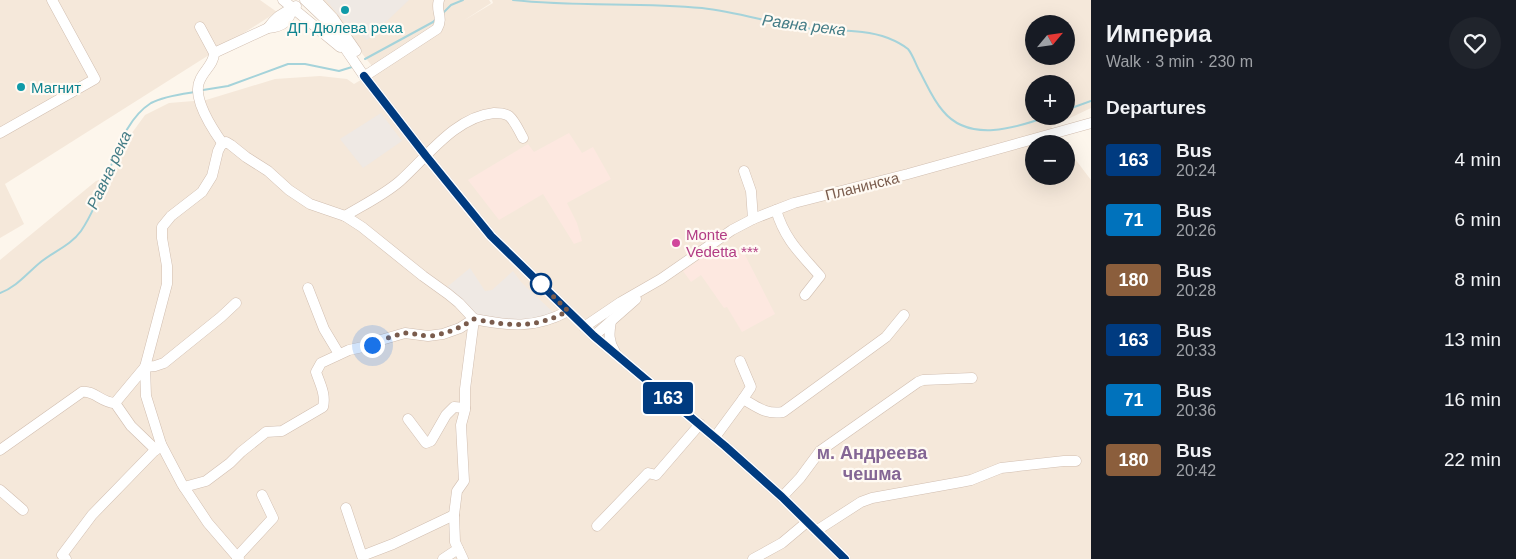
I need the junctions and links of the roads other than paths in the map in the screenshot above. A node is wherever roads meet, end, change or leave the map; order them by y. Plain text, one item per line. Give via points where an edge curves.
1 (52, 0) edge
2 (284, 0) edge
3 (305, 0) edge
4 (316, 0) edge
5 (439, 0) edge
6 (293, 8) junction
7 (200, 27) dead end
8 (214, 52) junction
9 (353, 53) junction
10 (364, 76) junction
11 (1091, 123) edge
12 (0, 134) edge
13 (523, 138) dead end
14 (223, 144) junction
15 (426, 156) junction
16 (744, 171) dead end
17 (776, 210) junction
18 (345, 216) junction
19 (753, 219) junction
20 (649, 287) junction
21 (308, 288) dead end
22 (804, 296) dead end
23 (236, 303) dead end
24 (568, 311) junction
25 (904, 315) dead end
26 (474, 319) junction
27 (611, 321) junction
28 (584, 327) junction
29 (594, 336) junction
30 (339, 354) junction
31 (616, 355) junction
32 (740, 361) dead end
33 (145, 367) junction
34 (972, 378) dead end
35 (743, 398) junction
36 (115, 403) junction
37 (465, 408) junction
38 (408, 419) dead end
39 (700, 424) junction
40 (715, 437) junction
41 (158, 447) junction
42 (0, 450) edge
43 (1076, 461) dead end
44 (184, 487) junction
45 (0, 490) edge
46 (262, 495) dead end
47 (782, 497) junction
48 (346, 508) dead end
49 (23, 510) dead end
50 (454, 514) junction
51 (807, 522) junction
52 (597, 526) dead end
53 (816, 531) junction
54 (460, 554) edge
55 (238, 558) edge
56 (364, 558) edge
57 (66, 559) edge
58 (443, 559) edge
59 (753, 559) edge
60 (845, 559) edge

1 - 12 street via 95,80
2 - 6 street
3 - 6 street
3 - 9 street
4 - 9 street via 333,18
5 - 10 street via 441,20 437,29
6 - 8 street via 268,28
6 - 9 street
7 - 8 street
8 - 14 street via 214,58 200,79 198,91 210,124
9 - 10 street
10 - 15 street
11 - 17 street, Планинска
13 - 15 street via 510,116 502,112 489,114 464,124 441,140
14 - 18 street via 232,145 310,204
14 - 33 street via 212,176 202,192 162,227 168,266 167,284
15 - 18 street via 400,181
15 - 24 street via 491,236
16 - 19 street via 751,191
17 - 19 street, Планинска
17 - 22 street via 781,227 794,248 820,276
18 - 26 street via 448,294
19 - 20 street, Планинска
20 - 27 street
20 - 28 street
21 - 30 street via 324,329
23 - 33 street via 164,363
24 - 26 street via 553,319 512,325
24 - 28 street
25 - 35 street via 886,338 783,412 773,414
26 - 30 street via 443,334 405,333
26 - 37 street
27 - 29 street
27 - 31 street via 610,344
28 - 29 street
29 - 31 street
30 - 44 street via 321,363 316,372 323,391 323,407 282,431 266,432 206,481
31 - 39 street
32 - 35 street via 751,387
33 - 36 street
33 - 41 street via 146,396
34 - 47 street via 918,382 820,451
35 - 40 street
36 - 41 street via 130,426
36 - 42 street via 108,403 87,391 82,392
37 - 38 street via 454,407 431,441 426,443
37 - 50 street via 461,425 464,481 457,492
39 - 40 street
39 - 52 street via 656,476 648,473
40 - 47 street
41 - 44 street
41 - 57 street via 92,515 62,555
43 - 53 street via 1001,468 971,480 872,498
44 - 55 street via 208,523
45 - 49 street
46 - 55 street via 273,518
47 - 51 street
48 - 56 street
50 - 54 street via 455,542
50 - 56 street
51 - 53 street
51 - 59 street via 782,543
53 - 60 street
54 - 58 street

